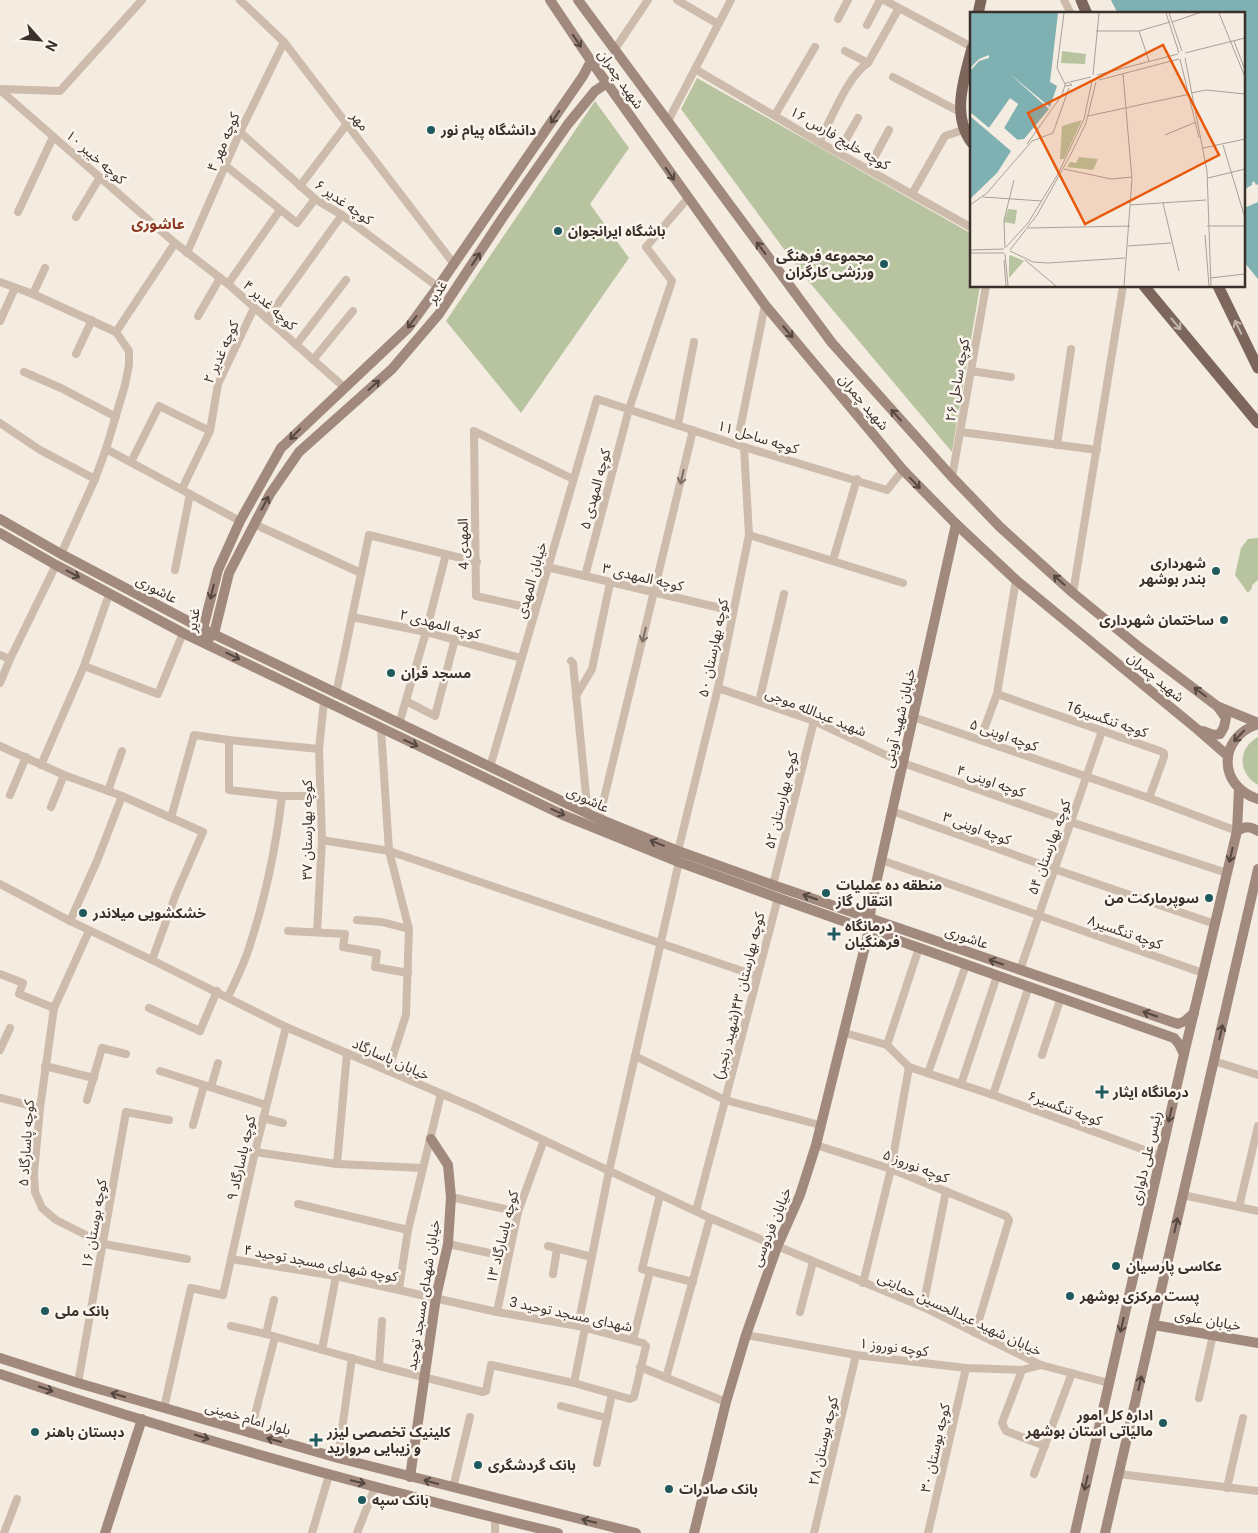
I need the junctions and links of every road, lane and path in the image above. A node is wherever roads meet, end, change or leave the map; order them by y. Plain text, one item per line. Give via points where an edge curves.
1 (142, 0) edge
2 (240, 0) edge
3 (550, 0) edge
4 (578, 0) edge
5 (648, 0) edge
6 (677, 0) edge
7 (731, 0) edge
8 (848, 0) edge
9 (880, 0) edge
10 (884, 0) edge
11 (1064, 0) edge
12 (1081, 0) edge
13 (899, 8) junction
14 (1070, 12) edge
15 (1086, 12) edge
16 (838, 18) dead end
17 (718, 24) junction
18 (867, 25) dead end
19 (284, 42) junction
20 (970, 46) edge
21 (815, 47) dead end
22 (615, 49) junction
23 (845, 52) dead end
24 (970, 55) edge
25 (591, 61) junction
26 (868, 63) junction
27 (695, 69) junction
28 (894, 78) dead end
29 (607, 83) junction
30 (0, 90) edge
31 (572, 93) junction
32 (585, 104) junction
33 (960, 112) junction
34 (775, 116) junction
35 (858, 118) dead end
36 (668, 121) junction
37 (347, 124) junction
38 (889, 130) dead end
39 (963, 130) junction
40 (240, 132) junction
41 (53, 137) junction
42 (970, 141) edge
43 (819, 142) junction
44 (838, 153) junction
45 (226, 166) junction
46 (868, 168) junction
47 (100, 177) junction
48 (300, 186) junction
49 (912, 194) junction
50 (688, 198) junction
51 (315, 199) junction
52 (280, 210) junction
53 (18, 212) dead end
54 (342, 215) junction
55 (76, 217) dead end
56 (970, 227) edge
57 (175, 243) junction
58 (187, 253) junction
59 (454, 264) junction
60 (45, 268) dead end
61 (220, 278) junction
62 (346, 280) dead end
63 (0, 282) edge
64 (228, 284) junction
65 (438, 286) junction
66 (15, 288) junction
67 (986, 288) edge
68 (1123, 288) edge
69 (1146, 288) edge
70 (1219, 288) edge
71 (32, 294) junction
72 (765, 305) junction
73 (254, 308) junction
74 (353, 311) dead end
75 (198, 316) dead end
76 (267, 319) junction
77 (92, 320) junction
78 (0, 321) edge
79 (116, 332) junction
80 (694, 342) dead end
81 (296, 345) junction
82 (1071, 349) dead end
83 (76, 354) dead end
84 (313, 360) junction
85 (1258, 368) edge
86 (971, 371) junction
87 (24, 372) dead end
88 (1012, 377) dead end
89 (345, 388) junction
90 (597, 399) joint
91 (629, 409) junction
92 (116, 417) junction
93 (0, 423) edge
94 (1258, 423) edge
95 (678, 424) junction
96 (693, 430) junction
97 (210, 431) junction
98 (961, 432) junction
99 (740, 445) junction
100 (1057, 445) junction
101 (106, 449) junction
102 (1097, 450) junction
103 (131, 462) junction
104 (903, 470) junction
105 (952, 477) junction
106 (95, 479) junction
107 (573, 479) junction
108 (857, 479) junction
109 (182, 490) junction
110 (190, 494) junction
111 (0, 519) edge
112 (240, 521) junction
113 (254, 524) junction
114 (956, 524) junction
115 (0, 533) edge
116 (749, 535) junction
117 (61, 554) junction
118 (446, 554) junction
119 (832, 560) junction
120 (477, 562) junction
121 (56, 565) junction
122 (548, 567) junction
123 (174, 570) dead end
124 (218, 570) junction
125 (229, 573) junction
126 (361, 573) junction
127 (585, 576) junction
128 (1016, 580) junction
129 (610, 582) junction
130 (903, 583) dead end
131 (655, 592) junction
132 (1073, 593) junction
133 (784, 594) dead end
134 (107, 600) dead end
135 (535, 609) junction
136 (733, 611) junction
137 (352, 617) junction
138 (203, 629) junction
139 (426, 632) junction
140 (183, 633) junction
141 (214, 634) junction
142 (455, 639) junction
143 (205, 642) junction
144 (0, 655) edge
145 (521, 658) junction
146 (10, 659) junction
147 (571, 661) dead end
148 (84, 666) junction
149 (0, 683) edge
150 (718, 688) junction
151 (336, 694) junction
152 (997, 694) junction
153 (576, 696) junction
154 (324, 701) junction
155 (406, 701) junction
156 (759, 702) junction
157 (1218, 706) junction
158 (913, 717) junction
159 (814, 721) junction
160 (1258, 723) edge
161 (399, 724) junction
162 (381, 729) junction
163 (1197, 729) junction
164 (1102, 731) junction
165 (229, 740) junction
166 (980, 740) junction
167 (0, 746) edge
168 (319, 749) junction
169 (122, 751) dead end
170 (1228, 756) junction
171 (26, 757) junction
172 (903, 763) junction
173 (41, 764) junction
174 (490, 767) junction
175 (64, 775) junction
176 (1087, 777) junction
177 (1239, 789) junction
178 (108, 792) junction
179 (10, 795) dead end
180 (122, 796) junction
181 (282, 796) junction
182 (320, 796) junction
183 (1149, 798) junction
184 (1258, 799) edge
185 (51, 806) dead end
186 (892, 811) junction
187 (588, 815) junction
188 (171, 818) junction
189 (598, 819) junction
190 (1071, 822) junction
191 (1258, 830) edge
192 (1236, 831) junction
193 (322, 840) junction
194 (389, 851) junction
195 (678, 856) junction
196 (881, 860) junction
197 (1054, 869) junction
198 (1258, 869) edge
199 (1227, 873) junction
200 (0, 884) edge
201 (773, 885) junction
202 (778, 898) junction
203 (1038, 916) junction
204 (870, 918) junction
205 (357, 920) dead end
206 (70, 921) junction
207 (1216, 924) junction
208 (409, 929) junction
209 (288, 930) dead end
210 (869, 930) junction
211 (89, 931) junction
212 (317, 932) junction
213 (660, 943) junction
214 (919, 948) junction
215 (152, 960) junction
216 (966, 965) junction
217 (1020, 970) junction
218 (408, 973) junction
219 (1204, 973) junction
220 (0, 974) edge
221 (757, 976) junction
222 (997, 976) junction
223 (1029, 986) junction
224 (217, 991) junction
225 (228, 997) junction
226 (1061, 997) junction
227 (54, 1008) junction
228 (149, 1008) dead end
229 (1194, 1013) junction
230 (286, 1027) junction
231 (10, 1028) dead end
232 (844, 1033) junction
233 (887, 1045) junction
234 (0, 1050) edge
235 (347, 1053) junction
236 (126, 1054) dead end
237 (1184, 1054) junction
238 (1042, 1055) dead end
239 (635, 1056) junction
240 (1214, 1061) junction
241 (218, 1063) dead end
242 (45, 1066) junction
243 (909, 1067) junction
244 (160, 1071) dead end
245 (388, 1071) junction
246 (928, 1073) junction
247 (1258, 1075) edge
248 (94, 1078) junction
249 (961, 1084) junction
250 (208, 1086) junction
251 (441, 1094) junction
252 (993, 1095) junction
253 (0, 1098) edge
254 (87, 1100) dead end
255 (725, 1100) junction
256 (266, 1105) junction
257 (40, 1108) junction
258 (263, 1118) junction
259 (169, 1120) dead end
260 (283, 1123) dead end
261 (193, 1125) dead end
262 (820, 1125) junction
263 (1258, 1126) edge
264 (431, 1139) junction
265 (544, 1140) junction
266 (816, 1145) junction
267 (255, 1152) junction
268 (1161, 1156) junction
269 (337, 1164) junction
270 (424, 1168) junction
271 (891, 1169) junction
272 (609, 1171) junction
273 (946, 1191) junction
274 (660, 1195) junction
275 (1183, 1195) junction
276 (451, 1197) junction
277 (298, 1204) dead end
278 (1240, 1207) junction
279 (696, 1211) junction
280 (1258, 1211) edge
281 (518, 1212) junction
282 (710, 1218) junction
283 (408, 1230) junction
284 (104, 1244) junction
285 (448, 1244) junction
286 (548, 1246) dead end
287 (777, 1247) junction
288 (557, 1249) junction
289 (508, 1257) junction
290 (592, 1257) junction
291 (187, 1259) dead end
292 (231, 1259) junction
293 (813, 1262) junction
294 (650, 1271) junction
295 (553, 1274) dead end
296 (336, 1276) junction
297 (693, 1282) junction
298 (863, 1283) junction
299 (398, 1289) junction
300 (436, 1297) junction
301 (274, 1300) dead end
302 (923, 1307) junction
303 (497, 1312) junction
304 (800, 1312) dead end
305 (382, 1321) dead end
306 (1154, 1325) junction
307 (231, 1326) dead end
308 (581, 1327) junction
309 (975, 1333) junction
310 (266, 1334) junction
311 (746, 1335) junction
312 (1212, 1335) junction
313 (275, 1337) junction
314 (633, 1340) junction
315 (1258, 1343) edge
316 (322, 1350) junction
317 (856, 1355) junction
318 (0, 1358) edge
319 (352, 1358) junction
320 (1041, 1365) junction
321 (379, 1366) junction
322 (640, 1367) junction
323 (966, 1368) junction
324 (1022, 1370) junction
325 (1072, 1373) junction
326 (0, 1374) edge
327 (424, 1378) junction
328 (666, 1378) junction
329 (78, 1383) junction
330 (1109, 1383) junction
331 (574, 1384) junction
332 (612, 1394) junction
333 (1199, 1398) dead end
334 (726, 1402) junction
335 (561, 1406) dead end
336 (164, 1408) junction
337 (470, 1417) dead end
338 (607, 1418) junction
339 (1244, 1418) dead end
340 (142, 1419) junction
341 (250, 1434) junction
342 (1045, 1446) junction
343 (338, 1458) junction
344 (597, 1463) dead end
345 (1034, 1474) dead end
346 (1119, 1474) junction
347 (328, 1475) junction
348 (410, 1476) junction
349 (375, 1487) junction
350 (453, 1488) junction
351 (1228, 1488) junction
352 (1258, 1492) edge
353 (17, 1499) dead end
354 (495, 1518) junction
355 (4, 1533) edge
356 (105, 1533) edge
357 (312, 1533) edge
358 (357, 1533) edge
359 (495, 1533) edge
360 (558, 1533) edge
361 (636, 1533) edge
362 (694, 1533) edge
363 (814, 1533) edge
364 (928, 1533) edge
365 (1075, 1533) edge
366 (1106, 1533) edge

1 - 30 street via 60,91
2 - 19 street, مهر
3 -> 25 street, شهید چمران
4 - 22 street, شهید چمران
5 - 22 street
6 - 17 street
7 - 17 street
8 - 16 street
9 - 18 street
10 - 13 street
11 - 14 street
12 - 15 main road
13 - 20 street
13 - 26 street
17 - 27 street
19 - 37 street, مهر
19 - 40 street, کوچه مهر ۴
21 - 34 street
22 - 36 street, شهید چمران
23 - 26 street
24 - 33 main road
25 - 29 street, شهید چمران
25 - 31 street, غدیر
26 - 43 street via 859,69 842,95
27 - 34 street, کوچه خلیج فارس ۱۶
27 - 36 street
28 - 33 street
29 - 32 street, غدیر
29 -> 50 street, شهید چمران
30 - 41 street, کوچه خیبر ۱۰
31 - 32 street via 581,96
31 -> 59 street, غدیر
113 -> 32 street, غدیر via 299,452 392,370 439,314 508,210
33 - 39 main road
34 - 43 street, کوچه خلیج فارس ۱۶
35 - 44 street
105 -> 36 street, شهید چمران via 832,343
37 - 48 street
37 - 59 street, مهر
38 - 46 street
39 - 42 main road
39 - 49 street via 945,136
40 - 45 street, کوچه مهر ۴
40 - 48 street, کوچه غدیر ۶
41 - 47 street, کوچه خیبر ۱۰
41 - 53 street
43 - 44 street, کوچه خلیج فارس ۱۶
44 - 46 street, کوچه خلیج فارس ۱۶
45 - 52 street
45 - 58 street, کوچه مهر ۴
46 - 49 street, کوچه خلیج فارس ۱۶
47 - 55 street
47 - 57 street, کوچه خیبر ۱۰
48 - 51 street, کوچه غدیر ۶
49 - 56 street, کوچه خلیج فارس ۱۶
50 - 72 street, شهید چمران
50 - 91 street, کوچه المهدی ۵ via 646,247 672,281
51 - 52 street via 297,223
51 - 54 street, کوچه غدیر ۶
52 - 64 street
54 - 65 street, کوچه غدیر ۶
54 - 76 street
57 - 58 street, کوچه غدیر ۴
57 - 79 street
58 - 61 street, کوچه غدیر ۴
59 - 65 street, غدیر
60 - 71 street
61 - 64 street, کوچه غدیر ۴
61 - 75 street
62 - 81 street
63 - 66 street
64 - 73 street, کوچه غدیر ۴
65 -> 89 street, غدیر via 408,328
66 - 71 street
66 - 78 street
67 - 86 street, کوچه ساحل ۲۶
68 - 102 street
69 -> 94 main road
85 -> 70 main road
71 - 77 street
72 - 99 street, کوچه بهارستان ۵۰
72 -> 104 street, شهید چمران
73 - 76 street, کوچه غدیر ۴
73 - 97 street, کوچه غدیر ۲ via 218,384
74 - 84 street
76 - 81 street, کوچه غدیر ۴
77 - 79 street
77 - 83 street
79 - 92 street via 129,353 129,365
80 - 95 street
81 - 84 street, کوچه غدیر ۴
82 - 100 street
84 - 89 street, کوچه غدیر ۴
86 - 88 street
86 - 98 street, کوچه ساحل ۲۶
87 - 92 street
89 -> 112 street, غدیر via 281,448
90 - 91 street, کوچه ساحل ۱۱
90 - 107 street, خیابان المهدی
91 - 95 street, کوچه ساحل ۱۱
91 - 127 street, کوچه المهدی ۵
92 - 101 street
93 - 106 street via 34,447
95 - 96 street, کوچه ساحل ۱۱
96 - 99 street, کوچه ساحل ۱۱
96 -> 131 street
97 - 103 street via 159,406
97 - 109 street, کوچه غدیر ۲
98 - 100 street
98 - 105 street, کوچه ساحل ۲۶
99 - 108 street, کوچه ساحل ۱۱
99 - 116 street, کوچه بهارستان ۵۰
100 - 102 street
101 - 103 street
101 - 106 street
102 - 132 street
103 - 109 street
104 - 108 street, کوچه ساحل ۱۱ via 887,490
104 -> 114 street, شهید چمران
132 -> 105 street, شهید چمران via 1000,527
106 - 117 street
107 - 120 street, المهدی 4 via 474,431
107 - 122 street, خیابان المهدی
108 - 119 street
109 - 110 street
110 - 112 street
110 - 123 street
111 - 117 street, عاشوری
112 - 124 street, غدیر
113 - 125 street, غدیر
113 - 126 street
114 - 128 street, شهید چمران
114 - 158 street, خیابان شهید آوینی
115 - 121 street, عاشوری
116 - 119 street
116 - 136 street, کوچه بهارستان ۵۰
117 - 138 street, عاشوری
118 - 120 street
118 - 126 street via 369,535
118 - 139 street
119 - 130 street
120 - 135 street, المهدی 4 via 476,596
121 -> 140 street, عاشوری
121 - 146 street
122 - 127 street, کوچه المهدی ۳
122 - 135 street, خیابان المهدی
124 - 125 street
124 -> 138 street, غدیر
125 - 141 street, غدیر
126 - 137 street
127 - 129 street, کوچه المهدی ۳
128 - 152 street
128 - 163 street, شهید چمران
129 - 131 street, کوچه المهدی ۳
129 - 153 street via 592,669
131 - 136 street, کوچه المهدی ۳
131 -> 189 street
157 -> 132 street, شهید چمران via 1139,648
133 - 156 street
134 - 148 street
135 - 145 street, خیابان المهدی
136 - 150 street, کوچه بهارستان ۵۰
137 - 139 street, کوچه المهدی ۲
137 - 151 street
138 - 141 street, عاشوری
138 - 143 street, غدیر
139 - 142 street, کوچه المهدی ۲
139 - 155 street
140 - 143 street, عاشوری
140 - 148 street via 158,694
141 - 143 street, غدیر
141 - 151 street, عاشوری
142 - 145 street, کوچه المهدی ۲
142 - 155 street via 435,716
143 -> 154 street, عاشوری
144 - 146 street
145 - 174 street, خیابان المهدی
146 - 149 street
147 - 153 street
148 - 173 street
150 - 156 street, شهید عبدالله موجی
150 - 195 street, کوچه بهارستان ۵۰
151 - 161 street, عاشوری
152 - 164 street, کوچه تنگسیر16
152 - 166 street
153 - 187 street
154 - 162 street, عاشوری
154 - 168 street, کوچه بهارستان ۳۷
155 - 161 street
156 - 159 street, شهید عبدالله موجی
157 - 160 street, شهید چمران
157 - 163 street via 1226,718 1220,734
158 - 166 street, کوچه اوینی ۵
158 - 172 street, خیابان شهید آوینی
159 - 172 street, شهید عبدالله موجی
159 - 201 street, کوچه بهارستان ۵۲
160 -> 170 street via 1238,734
161 - 174 street, عاشوری
162 - 194 street
162 -> 195 street, عاشوری via 563,815
163 - 170 street, شهید چمران
164 - 176 street, کوچه بهارستان ۵۴
164 - 183 street, کوچه تنگسیر16 via 1164,754
165 - 168 street
165 - 181 street via 229,790
165 - 188 street via 194,735
166 - 176 street, کوچه اوینی ۵
167 - 171 street
168 - 182 street, کوچه بهارستان ۳۷
169 - 178 street
170 - 177 street via 1230,774
171 - 173 street
171 - 179 street
172 - 186 street, خیابان شهید آوینی
172 - 190 street, کوچه اوینی ۴
173 - 175 street
174 - 187 street, عاشوری
175 - 178 street
175 - 185 street
176 - 183 street, کوچه اوینی ۵
176 - 190 street, کوچه بهارستان ۵۴
177 - 184 street
177 - 192 street, رئیس علی دلواری
178 - 180 street
180 - 188 street
180 - 206 street
181 - 182 street
181 - 225 street via 267,884 248,952
182 - 193 street, کوچه بهارستان ۳۷
183 - 192 street, کوچه اوینی ۵
186 - 196 street, خیابان شهید آوینی
186 - 197 street, کوچه اوینی ۳
187 - 189 street, عاشوری
188 - 215 street via 203,832
195 -> 189 street, عاشوری
190 - 197 street, کوچه بهارستان ۵۴
190 - 199 street, کوچه اوینی ۴
191 - 192 street via 1244,827
192 -> 199 street, رئیس علی دلواری
193 - 194 street
193 - 212 street, کوچه بهارستان ۳۷
194 - 208 street
194 - 213 street
195 - 201 street, عاشوری
195 - 202 street, عاشوری
195 - 213 street, کوچه بهارستان ۵۰
196 - 203 street, کوچه تنگسیر۸
196 - 204 street, خیابان شهید آوینی
197 - 203 street, کوچه بهارستان ۵۴
197 - 207 street, کوچه اوینی ۳
240 -> 198 street
199 - 207 street, رئیس علی دلواری
200 - 206 street, خیابان پاسارگاد
204 -> 201 street, عاشوری
202 - 210 street, عاشوری
202 - 221 street, کوچه بهارستان ۴۳(شهید رنجبر)
203 - 217 street, کوچه بهارستان ۵۴
203 - 219 street, کوچه تنگسیر۸
204 - 210 street, خیابان شهید آوینی
217 -> 204 street, عاشوری
205 - 208 street
206 - 211 street, خیابان پاسارگاد
207 - 219 street, رئیس علی دلواری
208 - 218 street
209 - 212 street
210 - 214 street, عاشوری
210 - 232 street, خیابان فردوسی
211 - 215 street, خیابان پاسارگاد
211 - 227 street, کوچه پاسارگاد ۵
212 - 218 street via 345,934 343,947 377,953 375,967
213 - 221 street
213 - 239 street, کوچه بهارستان ۵۰
214 - 216 street, عاشوری
214 - 233 street
215 - 224 street, خیابان پاسارگاد
216 - 222 street, عاشوری
216 - 246 street
229 -> 217 street, عاشوری via 1178,1024
218 - 245 street via 406,1015
219 - 229 street, رئیس علی دلواری
220 - 227 street via 23,983 20,994
221 - 255 street, کوچه بهارستان ۴۳(شهید رنجبر)
222 - 223 street, عاشوری
222 - 249 street
223 - 226 street, عاشوری
223 - 252 street
224 - 225 street, خیابان پاسارگاد
224 - 228 street via 200,1031
225 - 230 street, خیابان پاسارگاد
226 - 237 street, عاشوری via 1174,1038
226 - 238 street
227 - 242 street, کوچه پاسارگاد ۵
229 - 237 street, رئیس علی دلواری
230 - 235 street, خیابان پاسارگاد
230 - 256 street, کوچه پاسارگاد ۹
231 - 234 street
232 - 233 street
232 - 262 street, خیابان فردوسی
233 - 243 street
235 - 245 street, خیابان پاسارگاد
235 - 269 street
236 - 248 street via 102,1048
237 -> 268 street, رئیس علی دلواری
239 - 255 street
239 - 272 street, کوچه بهارستان ۵۰
240 - 247 street
240 - 275 street
241 - 250 street
242 - 248 street
242 - 257 street, کوچه پاسارگاد ۵
243 - 246 street, کوچه تنگسیر۶
243 - 271 street
244 - 250 street
245 - 251 street, خیابان پاسارگاد
246 - 249 street, کوچه تنگسیر۶
248 - 254 street
249 - 252 street, کوچه تنگسیر۶
250 - 256 street
250 - 261 street
251 - 264 street
251 - 265 street, خیابان پاسارگاد
252 - 268 street, کوچه تنگسیر۶
253 - 257 street
255 - 262 street
255 - 279 street, کوچه بهارستان ۴۳(شهید رنجبر)
256 - 258 street, کوچه پاسارگاد ۹
257 - 284 street, کوچه پاسارگاد ۵ via 34,1173 35,1192 42,1208 56,1220
258 - 260 street
258 - 267 street, کوچه پاسارگاد ۹
259 - 284 street, کوچه بوستان ۱۶ via 126,1112
262 - 266 street, خیابان فردوسی
263 - 278 street
264 - 270 street
264 - 276 street, خیابان شهدای مسجد توحید via 448,1165
265 - 272 street, خیابان پاسارگاد
265 - 281 street, کوچه پاسارگاد ۱۳
266 - 271 street, کوچه نوروز ۵
266 - 287 street, خیابان فردوسی via 800,1195
267 - 269 street
267 - 292 street, کوچه پاسارگاد ۹
268 -> 330 street, رئیس علی دلواری
269 - 270 street
270 - 283 street
271 - 273 street, کوچه نوروز ۵
271 - 298 street
272 - 274 street, خیابان پاسارگاد
272 - 290 street, کوچه بهارستان ۵۰
273 - 302 street
273 - 309 street, کوچه نوروز ۵ via 1009,1220
274 - 279 street, خیابان پاسارگاد
274 - 294 street via 642,1268
275 - 278 street
306 -> 275 street
276 - 281 street
276 - 285 street, خیابان شهدای مسجد توحید
277 - 283 street
278 - 280 street
279 - 282 street, خیابان پاسارگاد
281 - 289 street, کوچه پاسارگاد ۱۳
282 - 287 street, خیابان پاسارگاد
282 - 297 street
283 - 299 street
284 - 291 street, کوچه پاسارگاد ۵
284 - 329 street, کوچه بوستان ۱۶
285 - 289 street
285 - 300 street, خیابان شهدای مسجد توحید
286 - 288 street
287 - 293 street, خیابان شهید عبدالحسین حمایتی
287 - 311 street, خیابان فردوسی
288 - 290 street
288 - 295 street
289 - 303 street, کوچه پاسارگاد ۱۳
290 - 308 street, کوچه بهارستان ۵۰
292 - 296 street, کوچه شهدای مسجد توحید ۴
292 - 336 street, کوچه پاسارگاد ۹ via 223,1295 191,1288
293 - 298 street, خیابان شهید عبدالحسین حمایتی
293 - 304 street
294 - 297 street
294 - 314 street
296 - 299 street, کوچه شهدای مسجد توحید ۴
296 - 316 street
297 - 328 street
298 - 302 street, خیابان شهید عبدالحسین حمایتی
299 - 300 street, کوچه شهدای مسجد توحید ۴
300 - 303 street, کوچه شهدای مسجد توحید ۴
300 - 327 street, خیابان شهدای مسجد توحید
301 - 310 street
302 - 309 street, خیابان شهید عبدالحسین حمایتی
303 - 308 street, شهدای مسجد توحید 3
305 - 321 street
306 - 312 street, خیابان علوی
346 -> 306 street
307 - 310 street
308 - 314 street, شهدای مسجد توحید 3
308 - 331 street, کوچه بهارستان ۵۰
309 - 320 street, خیابان شهید عبدالحسین حمایتی
310 - 313 street
311 - 317 street, کوچه نوروز ۱
311 - 334 street, خیابان فردوسی
312 - 315 street, خیابان علوی
312 - 333 street
313 - 316 street
313 - 341 street
314 - 322 street, شهدای مسجد توحید 3 via 646,1346
316 - 319 street
317 - 323 street, کوچه نوروز ۱
317 - 363 street, کوچه بوستان ۲۸
318 - 329 street, بلوار امام خمینی
319 - 321 street
319 - 343 street
320 - 324 street, کوچه نوروز ۱
320 - 325 street, خیابان شهید عبدالحسین حمایتی
321 - 327 street
322 - 328 street
322 - 332 street via 633,1399
323 - 324 street, کوچه نوروز ۱
323 - 364 street, کوچه بوستان ۳۰
324 - 342 street via 1002,1423 1006,1431
325 - 330 street, خیابان شهید عبدالحسین حمایتی
325 - 342 street
326 -> 340 street
327 - 331 street via 483,1392 486,1391 490,1365
327 - 348 street, خیابان شهدای مسجد توحید
328 - 334 street
336 -> 329 street, بلوار امام خمینی
330 -> 365 street, رئیس علی دلواری
331 - 332 street
332 - 338 street
334 - 362 street, خیابان فردوسی
335 - 338 street
336 - 341 street, بلوار امام خمینی
337 - 350 street
338 - 344 street
339 - 351 street
340 -> 347 street
340 - 356 street
343 -> 341 street, بلوار امام خمینی
342 - 345 street
343 - 348 street, بلوار امام خمینی
346 - 351 street
346 - 366 street
347 -> 349 street
347 - 357 street
350 -> 348 street, بلوار امام خمینی
349 - 354 street
349 - 358 street
361 -> 350 street, بلوار امام خمینی
351 - 352 street
353 - 355 street
354 - 359 street
354 - 360 street

